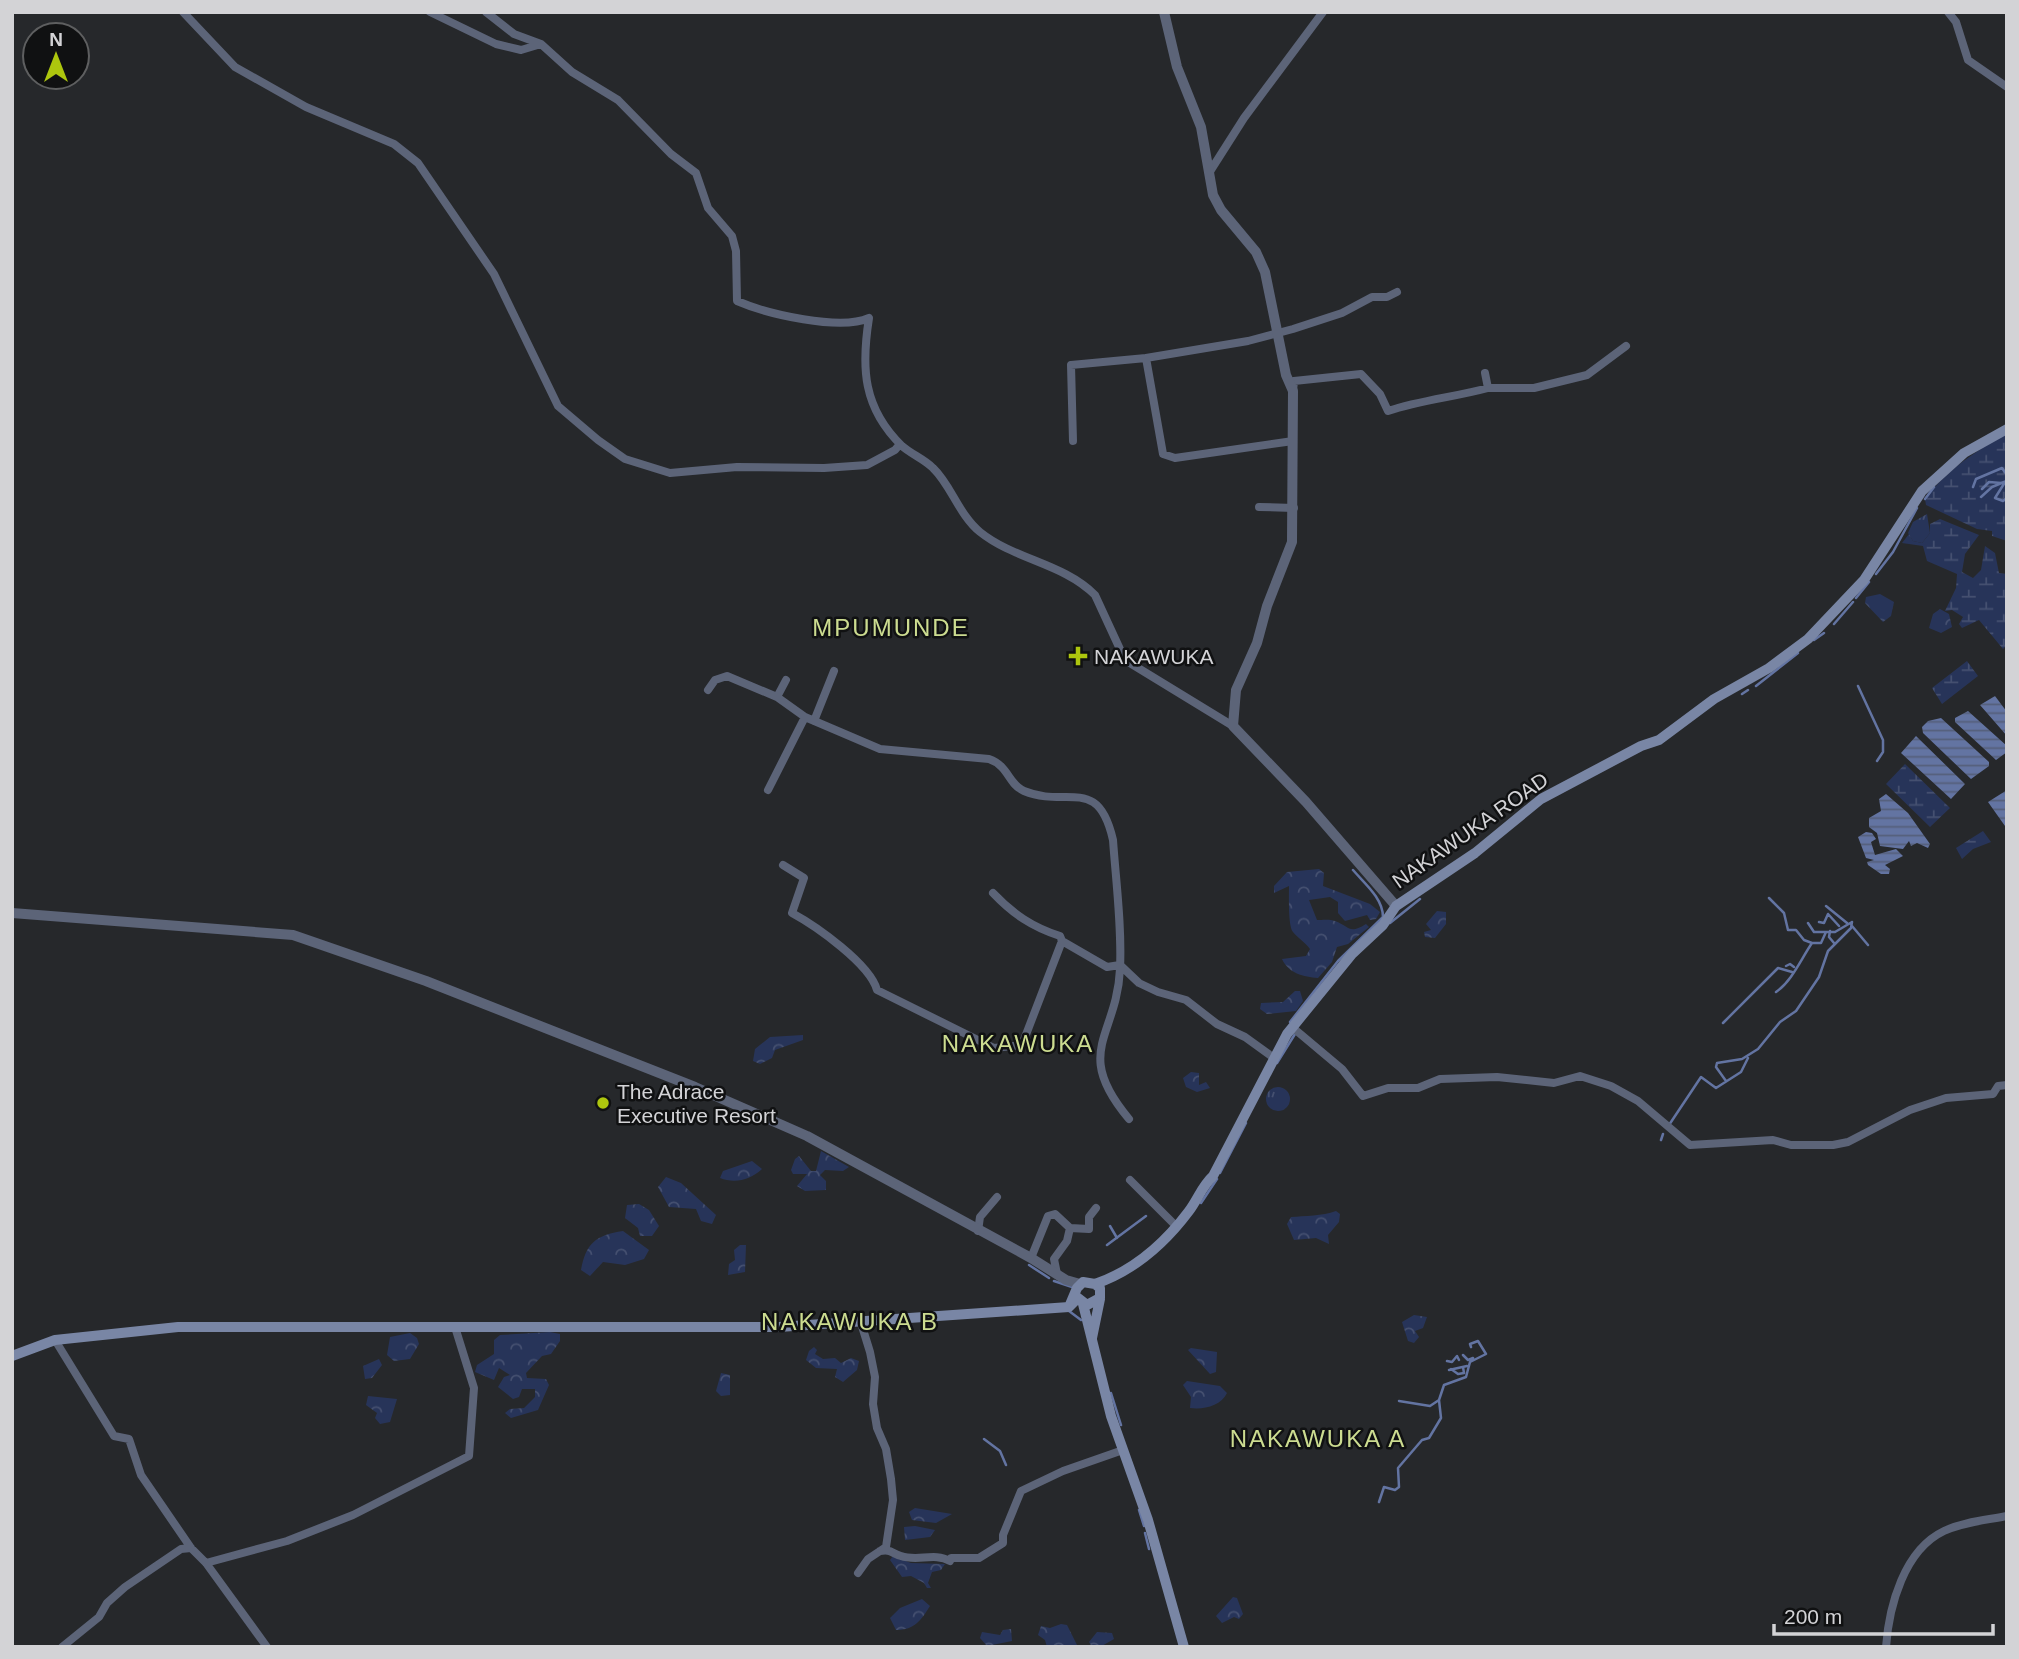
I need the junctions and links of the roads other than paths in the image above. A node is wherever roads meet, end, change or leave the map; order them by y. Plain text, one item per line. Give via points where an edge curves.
1 (183, 12) edge
2 (430, 12) edge
3 (486, 12) edge
4 (1164, 12) edge
5 (1323, 12) edge
6 (1948, 12) edge
7 (541, 44) junction
8 (2007, 87) edge
9 (1207, 175) junction
10 (1397, 292) dead end
11 (1279, 332) junction
12 (1626, 346) dead end
13 (1146, 358) junction
14 (1485, 373) dead end
15 (1488, 388) junction
16 (1293, 391) junction
17 (2007, 429) edge
18 (1073, 441) dead end
19 (1293, 441) junction
20 (900, 444) junction
21 (1259, 507) dead end
22 (1294, 508) junction
23 (834, 670) dead end
24 (786, 680) dead end
25 (708, 690) dead end
26 (777, 697) junction
27 (805, 717) junction
28 (814, 721) junction
29 (1233, 726) junction
30 (768, 790) dead end
31 (783, 865) dead end
32 (993, 893) dead end
33 (1396, 906) junction
34 (12, 914) edge
35 (1062, 942) junction
36 (1120, 965) junction
37 (1293, 1027) junction
38 (1274, 1058) junction
39 (2007, 1085) edge
40 (1129, 1119) dead end
41 (1130, 1180) dead end
42 (997, 1197) dead end
43 (1096, 1208) dead end
44 (1177, 1227) junction
45 (1070, 1228) junction
46 (978, 1231) junction
47 (1031, 1258) junction
48 (1056, 1274) junction
49 (1080, 1284) junction
50 (1099, 1292) junction
51 (1083, 1304) junction
52 (1069, 1307) junction
53 (860, 1323) junction
54 (455, 1327) junction
55 (55, 1340) junction
56 (1092, 1341) junction
57 (12, 1356) edge
58 (1123, 1450) junction
59 (2007, 1516) edge
60 (191, 1548) junction
61 (880, 1551) junction
62 (206, 1563) junction
63 (858, 1573) dead end
64 (62, 1647) edge
65 (267, 1647) edge
66 (1184, 1647) edge
67 (1886, 1647) edge

1 - 20 street via 235,67 306,107 394,144 418,163 494,274 558,405 625,458 670,473 737,467 824,468 867,465
2 - 7 street via 496,44 521,50
3 - 7 street via 514,34
4 - 9 street via 1177,67 1201,127
5 - 9 street
6 - 8 street via 1956,22 1968,60
7 - 20 street via 572,72 625,106 696,173 708,208 732,236 737,301 824,323 855,324 869,318 863,359 866,382 875,407
9 - 11 street via 1221,210 1243,234 1265,272
10 - 11 street
11 - 13 street
11 - 16 street
12 - 15 street via 1587,375 1534,388
13 - 18 street via 1071,365
13 - 19 street via 1163,454 1175,458
14 - 15 street
15 - 16 street via 1388,411 1380,394 1361,374 1294,381
16 - 19 street
17 - 33 main road, NAKAWUKA ROAD via 1964,453 1922,491 1864,580 1808,639 1659,740 1541,800 1475,853
19 - 22 street
20 - 29 street via 934,468 979,531 1088,588 1125,660
21 - 22 street
22 - 29 street via 1292,542 1236,690
23 - 28 street
24 - 26 street
25 - 26 street via 724,675
26 - 27 street
27 - 28 street
27 - 30 street
28 - 36 street via 880,749 989,759 1000,763 1024,791 1080,796 1098,803 1113,840
29 - 33 street
31 - 35 street via 804,878 792,912 867,971 877,990 994,1048 1022,1045
32 - 35 street via 1011,912 1060,936
33 - 37 main road, NAKAWUKA ROAD
34 - 46 street via 293,936 426,981 695,1087 817,1142
35 - 36 street via 1107,967
36 - 38 street via 1139,983 1186,1000
36 - 40 street via 1100,1066 1110,1094
37 - 38 main road, NAKAWUKA ROAD
37 - 39 street via 1342,1069 1363,1096 1388,1088 1418,1088 1440,1079 1497,1077 1554,1083 1580,1076 1638,1101 1690,1145 1773,1139 1791,1145 1833,1145 1910,1110 1946,1098 1993,1094 1998,1086
38 - 44 main road, NAKAWUKA ROAD via 1213,1176
41 - 44 street
42 - 46 street via 980,1217
43 - 45 street via 1089,1217 1089,1229
44 - 50 main road, NAKAWUKA ROAD
45 - 47 street via 1055,1214 1048,1216
45 - 48 street via 1054,1259
46 - 47 street
47 - 48 street
48 - 49 street
49 - 50 main road
49 - 52 main road
50 - 51 main road, NAKAWUKA ROAD via 1093,1305
50 - 56 main road
51 - 52 main road, NAKAWUKA ROAD via 1078,1298
51 - 56 main road
52 - 53 main road
53 - 54 main road via 739,1328
53 - 61 street via 875,1377 872,1402 886,1449 893,1500 886,1547
54 - 55 main road via 178,1327
54 - 62 street via 474,1388 469,1456 353,1515 287,1541
55 - 57 main road
55 - 60 street via 114,1436 129,1439 141,1475
56 - 58 main road
58 - 61 street via 1021,1491 1003,1543 979,1558 950,1561 940,1555 908,1557 889,1549
58 - 66 main road
59 - 67 street via 1944,1531 1923,1546 1905,1572 1895,1598
60 - 62 street
60 - 64 street via 181,1549 125,1587 99,1617
61 - 63 street
62 - 65 street

